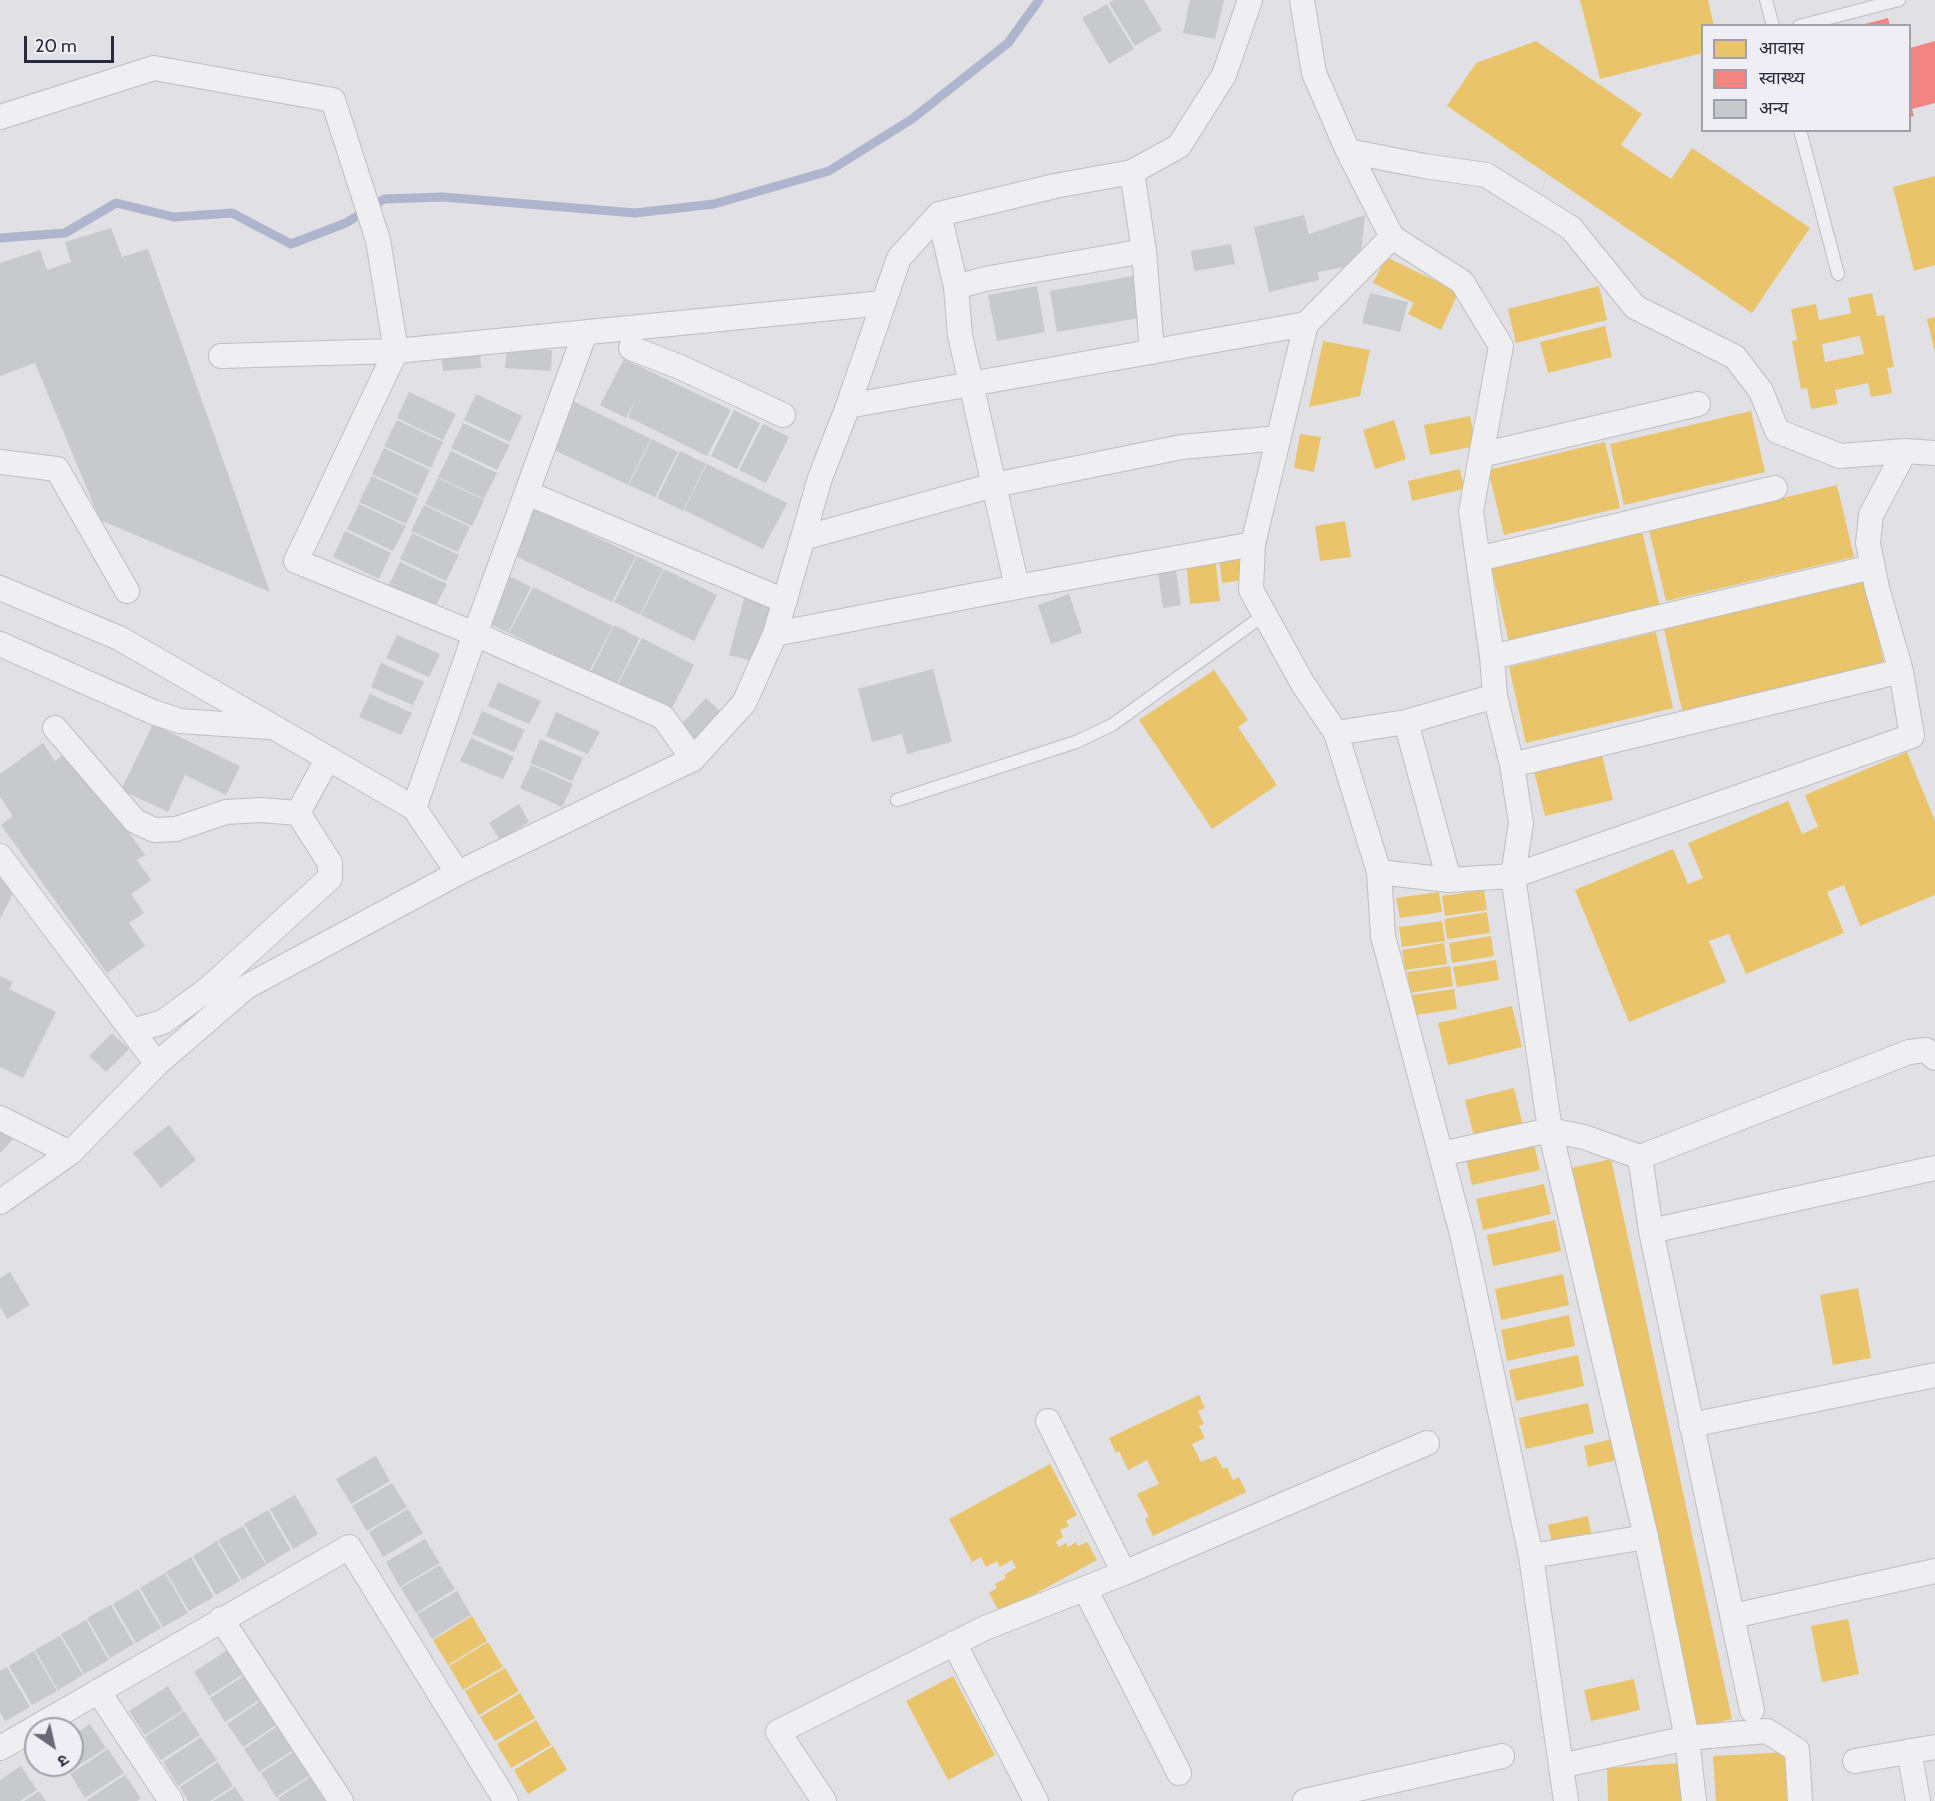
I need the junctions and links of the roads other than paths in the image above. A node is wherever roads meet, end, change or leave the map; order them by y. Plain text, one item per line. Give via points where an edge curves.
1 (1250, 0) edge
2 (1302, 0) edge
3 (1766, 0) edge
4 (1899, 0) edge
5 (1772, 24) edge
6 (1807, 24) edge
7 (0, 117) edge
8 (1801, 132) edge
9 (1348, 151) junction
10 (1132, 172) junction
11 (939, 214) junction
12 (1392, 237) junction
13 (1144, 251) junction
14 (1838, 274) dead end
15 (956, 287) junction
16 (883, 303) junction
17 (1306, 324) junction
18 (658, 326) junction
19 (585, 333) junction
20 (632, 348) dead end
21 (396, 351) junction
22 (1152, 352) junction
23 (221, 357) dead end
24 (680, 367) junction
25 (971, 385) junction
26 (1698, 404) dead end
27 (848, 406) junction
28 (783, 415) dead end
29 (1279, 438) junction
30 (1905, 451) junction
31 (1935, 453) edge
32 (1481, 456) junction
33 (0, 462) edge
34 (994, 484) junction
35 (1775, 488) dead end
36 (527, 493) junction
37 (803, 538) junction
38 (1253, 544) junction
39 (1478, 559) junction
40 (1872, 567) junction
41 (1017, 587) junction
42 (0, 588) edge
43 (127, 591) dead end
44 (785, 601) junction
45 (1264, 615) junction
46 (475, 633) junction
47 (776, 633) junction
48 (0, 644) edge
49 (1492, 657) junction
50 (1901, 671) junction
51 (1495, 696) junction
52 (1406, 722) junction
53 (274, 727) junction
54 (56, 728) dead end
55 (1336, 734) junction
56 (328, 759) junction
57 (693, 759) junction
58 (1512, 765) junction
59 (897, 800) dead end
60 (414, 807) junction
61 (298, 813) junction
62 (0, 856) edge
63 (1379, 872) junction
64 (458, 873) junction
65 (1513, 876) junction
66 (1449, 879) junction
67 (132, 1031) junction
68 (1935, 1058) edge
69 (157, 1064) junction
70 (0, 1118) edge
71 (1550, 1130) junction
72 (70, 1153) junction
73 (1441, 1154) junction
74 (1640, 1157) junction
75 (1935, 1168) edge
76 (0, 1202) edge
77 (1651, 1231) junction
78 (1935, 1375) edge
79 (1048, 1421) dead end
80 (1691, 1425) junction
81 (1427, 1443) dead end
82 (1646, 1537) junction
83 (1531, 1556) junction
84 (1935, 1571) edge
85 (1124, 1574) junction
86 (1084, 1589) junction
87 (1733, 1616) junction
88 (221, 1619) junction
89 (954, 1643) junction
90 (98, 1691) junction
91 (1752, 1710) dead end
92 (1688, 1738) junction
93 (1935, 1747) edge
94 (0, 1748) edge
95 (1909, 1751) junction
96 (1502, 1756) dead end
97 (1855, 1761) dead end
98 (1561, 1766) junction
99 (1179, 1773) dead end
100 (171, 1801) edge
101 (341, 1801) edge
102 (506, 1801) edge
103 (825, 1801) edge
104 (1036, 1801) edge
105 (1305, 1801) edge
106 (1566, 1801) edge
107 (1694, 1801) edge
108 (1800, 1801) edge
109 (1918, 1801) edge

1 - 10 street via 1224,75 1179,146
2 - 9 street via 1314,73
3 - 5 lane
4 - 6 lane
7 - 21 street via 154,68 333,99 378,240
8 - 14 lane
9 - 12 street
9 - 30 street via 1486,175 1571,228 1635,308 1735,357 1761,391 1776,431 1840,456
10 - 11 street
10 - 13 street
11 - 15 street
11 - 16 street via 899,258
12 - 17 street
12 - 32 street via 1462,282 1501,346
13 - 15 street
13 - 22 street
15 - 25 street via 960,335
16 - 18 street
16 - 27 street
17 - 22 street
17 - 29 street
18 - 19 street
18 - 24 street
19 - 21 street
19 - 36 street
20 - 24 street
21 - 23 street
21 - 46 street via 296,561
22 - 25 street
24 - 28 street
25 - 27 street
25 - 34 street
26 - 32 street
27 - 37 street via 820,478
29 - 34 street via 1182,447
29 - 38 street
30 - 31 street
30 - 40 street via 1871,514 1868,543
32 - 39 street via 1472,511
33 - 43 street via 57,469
34 - 37 street
34 - 41 street
35 - 39 street
36 - 44 street
36 - 46 street
37 - 44 street
38 - 41 street
38 - 45 street via 1251,591
39 - 49 street
40 - 49 street
40 - 50 street
41 - 47 street
42 - 53 street via 119,638
44 - 47 street
45 - 55 street
45 - 59 lane via 1112,725 1076,742
46 - 57 street via 663,717
46 - 60 street
47 - 57 street via 744,703
48 - 53 street via 180,721
49 - 51 street
50 - 58 street
50 - 65 street via 1912,736
51 - 52 street
51 - 58 street
52 - 55 street
52 - 66 street
53 - 56 street
54 - 61 street via 135,821 154,830 176,829 226,812
55 - 63 street
56 - 60 street
56 - 61 street
57 - 64 street
58 - 65 street via 1521,823
60 - 64 street
61 - 67 street via 330,863 330,878 208,989 163,1022
62 - 67 street
63 - 66 street
63 - 73 street via 1383,936
64 - 69 street via 246,987
65 - 66 street
65 - 71 street
67 - 69 street
68 - 74 street via 1926,1050 1909,1052
69 - 72 street
70 - 72 street
71 - 73 street
71 - 74 street via 1584,1137
71 - 82 street
72 - 76 street
73 - 83 street
74 - 77 street
75 - 77 street
77 - 80 street
78 - 80 street
79 - 85 street
80 - 87 street
81 - 85 street
82 - 83 street
82 - 92 street
83 - 98 street
84 - 87 street
85 - 86 street
86 - 89 street
86 - 99 street
87 - 91 street
88 - 90 street
88 - 101 street
88 - 102 street via 349,1547
89 - 103 street via 778,1732
89 - 104 street
90 - 94 street
90 - 100 street
92 - 98 street
92 - 107 street
92 - 108 street via 1767,1731 1797,1750
93 - 95 street
95 - 97 street
95 - 109 street
96 - 105 street
98 - 106 street

